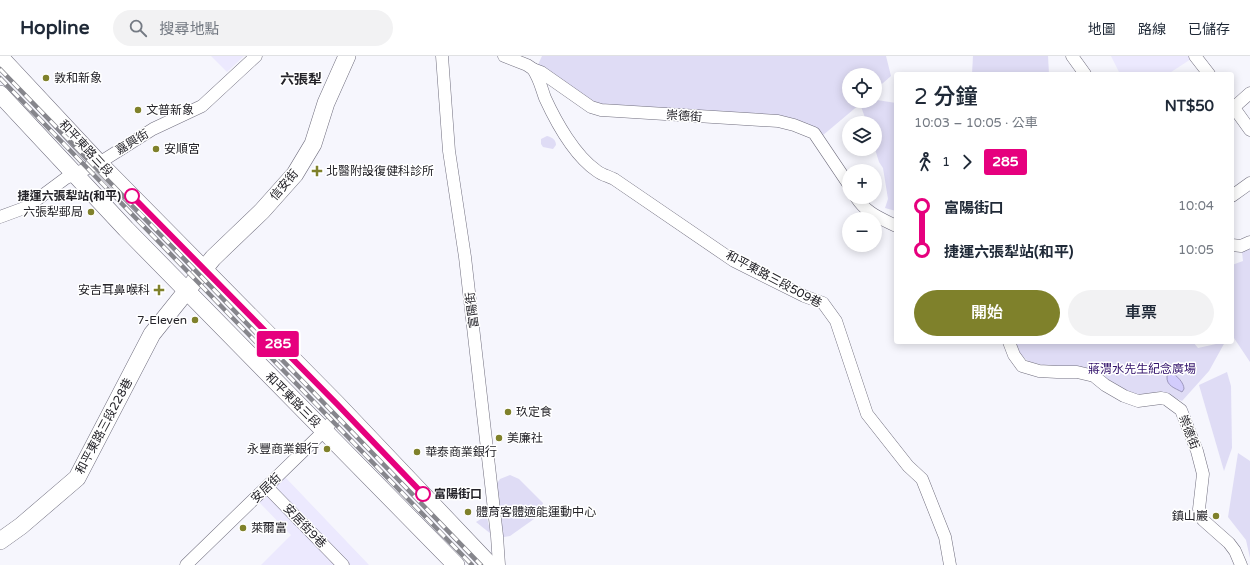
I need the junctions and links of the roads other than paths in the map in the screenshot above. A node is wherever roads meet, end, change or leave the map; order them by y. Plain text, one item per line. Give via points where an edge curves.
1 (256, 56) edge
2 (347, 56) edge
3 (442, 56) edge
4 (504, 56) edge
5 (1072, 56) edge
6 (1196, 56) edge
7 (0, 57) edge
8 (533, 70) junction
9 (1084, 72) edge
10 (1208, 72) edge
11 (1250, 93) edge
12 (0, 94) edge
13 (1234, 106) edge
14 (1234, 108) edge
15 (1250, 130) edge
16 (99, 162) junction
17 (74, 173) junction
18 (842, 175) edge
19 (1250, 183) edge
20 (1234, 195) edge
21 (860, 204) edge
22 (0, 217) edge
23 (894, 225) edge
24 (1250, 242) edge
25 (1234, 245) edge
26 (205, 269) junction
27 (186, 291) junction
28 (1010, 344) edge
29 (342, 409) junction
30 (324, 432) junction
31 (267, 487) junction
32 (0, 541) edge
33 (186, 565) edge
34 (343, 565) edge
35 (456, 565) edge
36 (490, 565) edge
37 (499, 565) edge
38 (950, 565) edge
39 (1241, 565) edge

1 - 16 street, 嘉興街 via 202,106 153,129
2 - 26 main road, 信安街 via 326,104 313,144 296,174
3 - 37 street, 富陽街 via 449,151 465,257
4 - 8 street, 崇德街
5 - 9 street
6 - 10 street
7 - 16 main road, 和平東路三段
8 - 18 street, 崇德街 via 542,72 590,107 601,110 794,124 814,133
8 - 38 street, 和平東路三段509巷 via 557,122 583,160 734,261 823,303 836,321 867,414 908,466 922,479 945,537
11 - 13 street
12 - 17 main road, 和平東路三段
14 - 15 street
16 - 17 street, 嘉興街
16 - 26 main road, 和平東路三段
17 - 22 street, 嘉興街 via 27,207
17 - 27 main road, 和平東路三段
19 - 20 street
21 - 23 street via 872,214
24 - 25 street via 1241,246
26 - 27 main road, 信安街
26 - 29 main road, 和平東路三段
27 - 30 main road, 和平東路三段
27 - 32 main road, 和平東路三段228巷 via 152,334 77,478 22,526
28 - 39 street, 崇德街 via 1022,366 1039,371 1077,372 1094,376 1124,396 1138,401 1162,398 1181,410 1203,474 1199,509 1203,520 1229,543
29 - 30 street, 安居街
29 - 36 main road, 和平東路三段
30 - 31 street, 安居街
30 - 35 main road, 和平東路三段
31 - 33 street, 安居街
31 - 34 street, 安居街9巷

